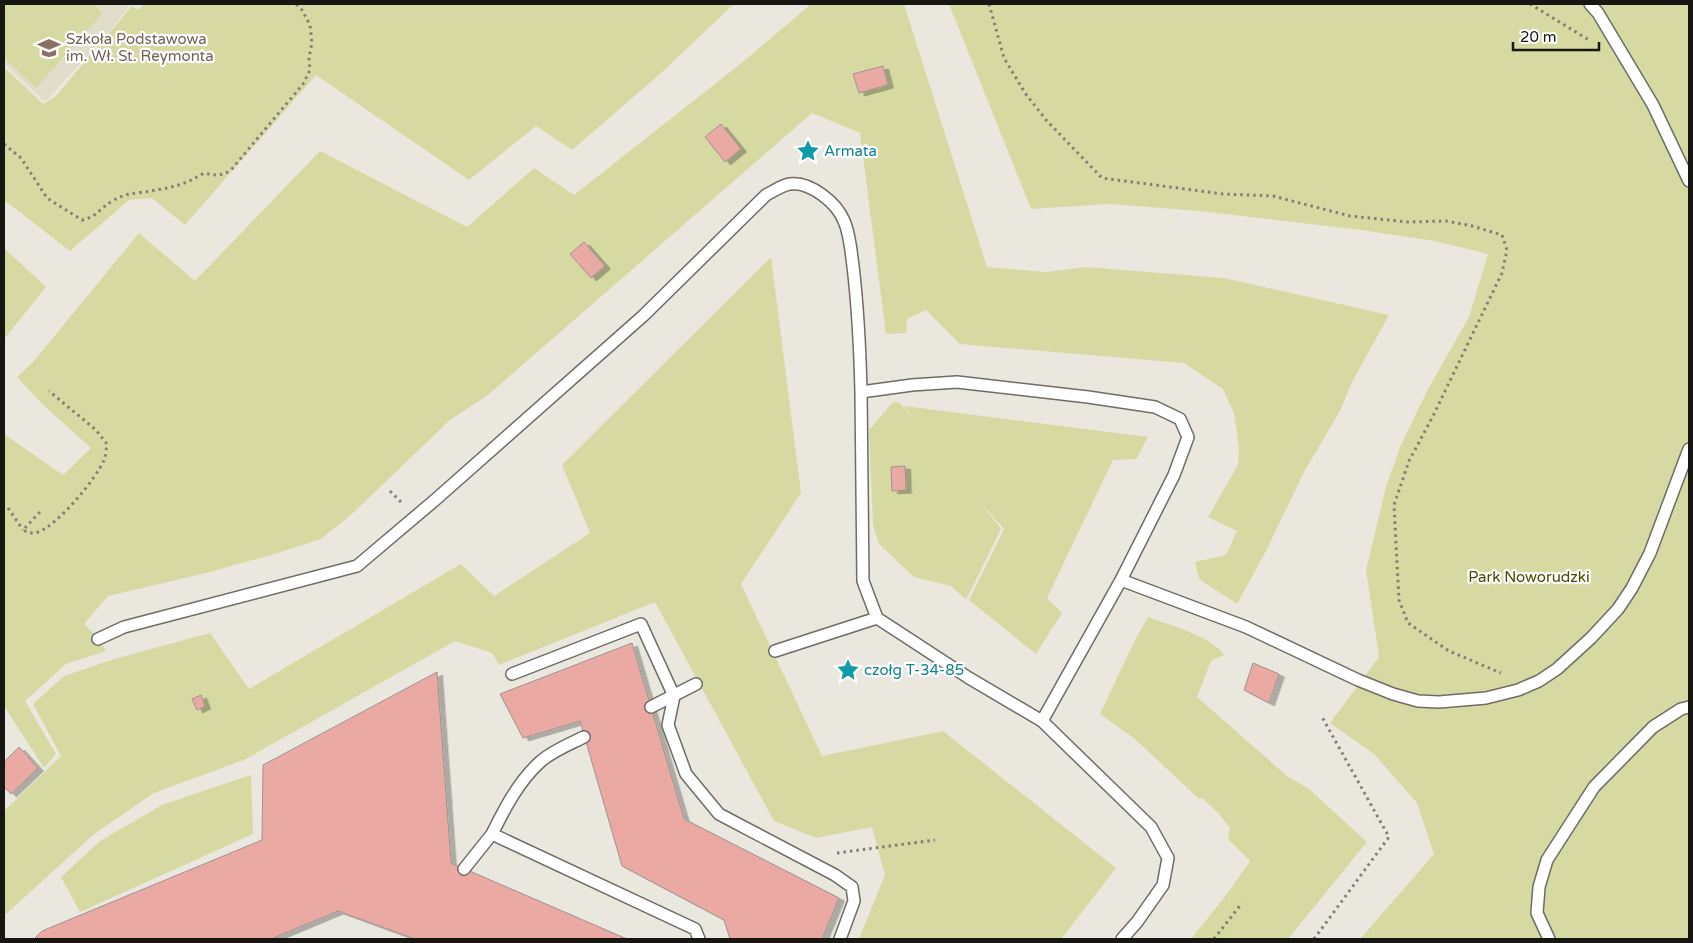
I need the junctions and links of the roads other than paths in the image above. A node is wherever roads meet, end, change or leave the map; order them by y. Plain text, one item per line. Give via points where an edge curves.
1 (1590, 4) edge
2 (1689, 152) edge
3 (1678, 157) junction
4 (1689, 181) edge
5 (861, 392) junction
6 (1689, 449) edge
7 (1121, 580) junction
8 (877, 618) junction
9 (98, 639) dead end
10 (775, 651) dead end
11 (512, 674) dead end
12 (696, 684) dead end
13 (674, 696) junction
14 (651, 707) dead end
15 (1689, 707) edge
16 (1042, 721) junction
17 (584, 736) dead end
18 (492, 834) junction
19 (464, 869) dead end
20 (699, 939) edge
21 (840, 939) edge
22 (1122, 939) edge
23 (1549, 939) edge

1 - 3 lane via 1653,106
2 - 3 lane
3 - 4 lane
5 - 7 lane via 957,382 1155,407 1180,419 1188,436 1174,475
5 - 8 lane via 864,581
5 - 9 lane via 858,308 844,220 833,204 815,190 804,184 789,184 766,195 643,316 357,566 124,627
6 - 7 lane via 1650,553 1618,609 1591,638 1539,681 1486,698 1439,702 1418,701 1393,694 1246,627
7 - 16 lane
8 - 10 lane
8 - 16 lane
11 - 13 lane via 641,624
12 - 13 lane
13 - 14 lane
13 - 21 lane via 668,725 686,774 719,814 852,887 854,901
15 - 23 lane via 1653,727 1594,787 1547,860 1539,887 1537,913
16 - 22 lane via 1151,827 1168,858 1163,884
17 - 18 lane via 541,761 519,785
18 - 19 lane
18 - 20 lane via 695,929

